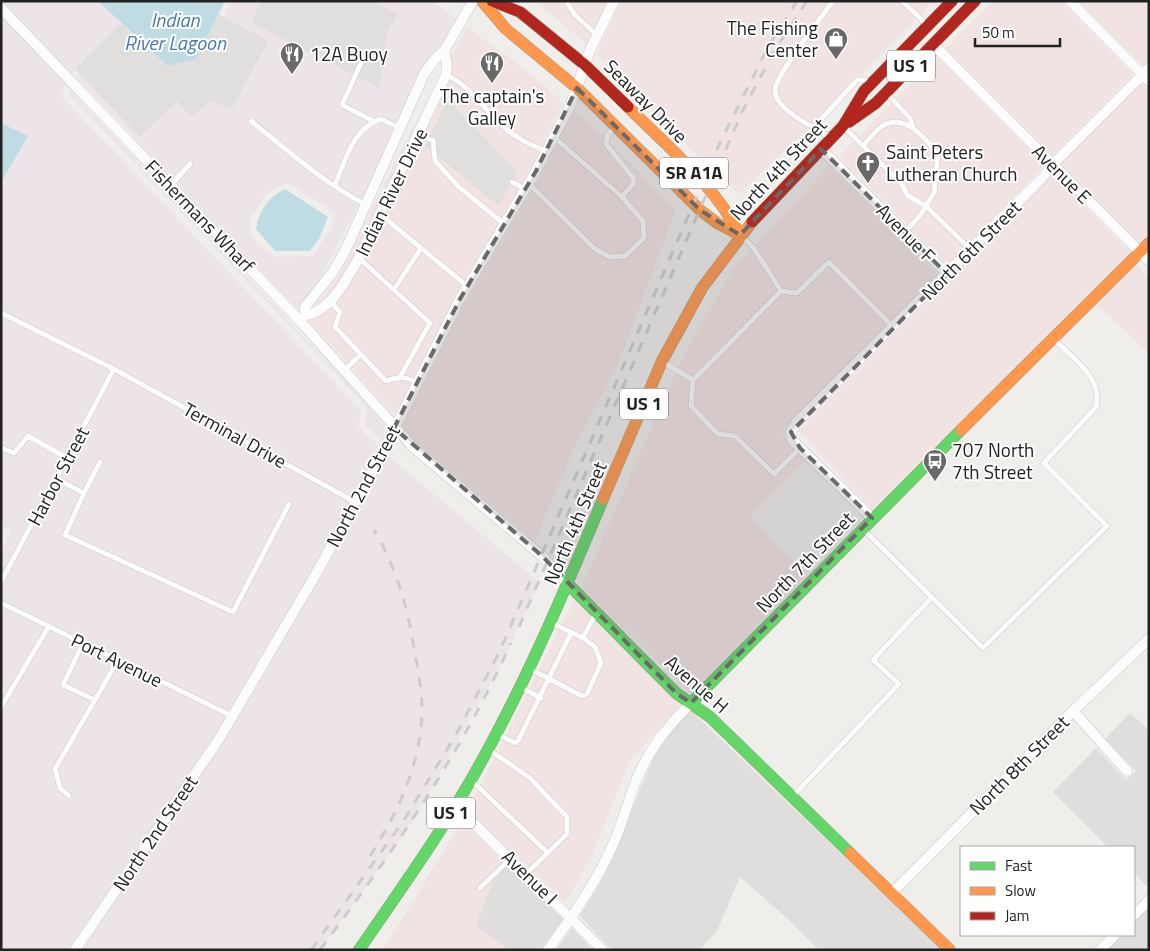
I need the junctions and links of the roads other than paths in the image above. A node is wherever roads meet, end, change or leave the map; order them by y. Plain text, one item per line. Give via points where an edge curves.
1 (473, 1) edge
2 (482, 1) edge
3 (492, 1) edge
4 (566, 1) edge
5 (614, 1) edge
6 (833, 1) edge
7 (902, 1) edge
8 (952, 1) edge
9 (975, 1) edge
10 (1070, 1) edge
11 (1, 8) edge
12 (928, 26) junction
13 (597, 35) junction
14 (933, 44) junction
15 (444, 51) junction
16 (361, 63) dead end
17 (585, 65) junction
18 (1147, 74) edge
19 (446, 75) junction
20 (870, 85) junction
21 (576, 88) junction
22 (886, 93) junction
23 (844, 106) junction
24 (251, 121) dead end
25 (374, 122) junction
26 (616, 125) junction
27 (843, 126) junction
28 (814, 127) junction
29 (400, 128) junction
30 (913, 128) junction
31 (554, 137) junction
32 (427, 138) junction
33 (832, 138) junction
34 (863, 146) junction
35 (821, 149) junction
36 (546, 151) junction
37 (190, 164) dead end
38 (1052, 164) junction
39 (512, 182) dead end
40 (171, 185) junction
41 (336, 186) junction
42 (527, 187) junction
43 (622, 197) junction
44 (365, 204) junction
45 (926, 206) junction
46 (380, 215) junction
47 (505, 224) junction
48 (904, 232) junction
49 (740, 235) junction
50 (1149, 243) edge
51 (421, 248) junction
52 (971, 250) junction
53 (1140, 252) junction
54 (359, 258) junction
55 (1149, 261) edge
56 (947, 274) junction
57 (468, 286) junction
58 (395, 288) junction
59 (781, 291) junction
60 (330, 300) junction
61 (1, 313) edge
62 (303, 318) junction
63 (894, 328) junction
64 (1053, 338) junction
65 (362, 354) junction
66 (662, 361) junction
67 (114, 369) junction
68 (345, 370) junction
69 (400, 377) junction
70 (693, 380) junction
71 (417, 383) junction
72 (394, 428) junction
73 (1, 448) edge
74 (800, 448) junction
75 (67, 458) junction
76 (100, 462) dead end
77 (56, 479) junction
78 (84, 493) junction
79 (355, 502) junction
80 (289, 504) dead end
81 (872, 518) junction
82 (862, 528) junction
83 (1, 582) edge
84 (568, 584) junction
85 (932, 597) junction
86 (1, 603) edge
87 (596, 612) junction
88 (551, 623) junction
89 (49, 626) junction
90 (571, 633) junction
91 (583, 638) junction
92 (1149, 638) edge
93 (83, 643) junction
94 (118, 660) junction
95 (529, 669) junction
96 (550, 679) junction
97 (520, 687) junction
98 (541, 698) junction
99 (95, 700) junction
100 (691, 703) junction
101 (1, 707) edge
102 (1073, 711) junction
103 (233, 717) junction
104 (497, 733) junction
105 (488, 750) junction
106 (1127, 771) dead end
107 (471, 779) junction
108 (69, 796) dead end
109 (792, 797) junction
110 (456, 806) junction
111 (548, 853) junction
112 (510, 859) junction
113 (526, 874) junction
114 (480, 888) dead end
115 (892, 893) junction
116 (1149, 900) edge
117 (1135, 915) edge
118 (572, 918) junction
119 (1114, 936) edge
120 (75, 950) edge
121 (359, 950) edge
122 (548, 950) edge
123 (603, 950) edge
124 (950, 950) edge
125 (1100, 950) edge

1 - 15 street, Indian River Drive
2 - 21 main road, Seaway Drive / SR A1A via 506,29
3 - 17 main road, Seaway Drive / SR A1A via 520,12
4 - 13 lane via 575,15
5 - 13 street, North 2nd Street
6 - 28 lane via 774,90 784,107
7 - 12 lane
8 - 12 main road, North 4th Street / US 1
9 - 14 main road, North 4th Street / US 1
10 - 18 street
11 - 40 street, Fishermans Wharf
12 - 20 main road, North 4th Street / US 1
13 - 17 street, North 2nd Street
14 - 22 main road, North 4th Street / US 1
14 - 38 street, Avenue E
15 - 19 street, Indian River Drive
15 - 29 street, Indian River Drive via 428,67
16 - 25 lane via 342,105
17 - 21 street, North 2nd Street
17 - 49 main road, Seaway Drive / SR A1A via 709,188 728,212
18 - 38 street, North 6th Street
19 - 32 street, Indian River Drive
19 - 36 lane via 459,81 512,134
20 - 23 main road, North 4th Street / US 1
20 - 23 lane via 865,80 857,80
21 - 26 main road, Seaway Drive / SR A1A
21 - 31 street, North 2nd Street
22 - 27 main road, North 4th Street / US 1
22 - 30 lane via 910,118
23 - 27 main road, North 4th Street / US 1
23 - 28 lane
24 - 41 lane
25 - 29 lane via 381,119
25 - 41 lane via 354,139
26 - 43 lane via 608,134 606,144 634,179
26 - 49 main road, Seaway Drive / SR A1A via 700,210
27 - 33 main road, North 4th Street / US 1
27 - 34 lane
28 - 33 lane
29 - 44 street, Indian River Drive
30 - 34 lane via 898,122 885,124
30 - 45 lane via 938,153 934,193
31 - 36 street, North 2nd Street
31 - 43 lane
32 - 46 street, Indian River Drive
32 - 47 lane via 435,161 459,188
33 - 35 main road, North 4th Street / US 1
34 - 45 lane via 901,183 908,196
35 - 48 street, Avenue F
35 - 49 main road, North 4th Street / US 1
36 - 42 street, North 2nd Street
37 - 40 lane
38 - 52 street, North 6th Street
38 - 53 street, Avenue E
39 - 42 lane
40 - 62 street, Fishermans Wharf
41 - 44 lane
42 - 43 lane via 595,249 610,257 625,256 644,238 643,221
42 - 47 street, North 2nd Street
44 - 62 street, Indian River Drive via 334,272 305,307
45 - 48 lane
45 - 52 lane
46 - 51 lane
46 - 54 street, Indian River Drive
47 - 57 street, North 2nd Street
48 - 56 street, Avenue F
49 - 59 lane via 753,247
49 - 66 main road, North 4th Street / US 1 via 702,288
50 - 53 main road, North 7th Street
51 - 57 lane
51 - 58 lane
52 - 56 street, North 6th Street
53 - 55 street, Avenue E
53 - 64 main road, North 7th Street
54 - 58 lane
54 - 60 street, Indian River Drive via 347,280
56 - 63 street, North 6th Street
57 - 71 street, North 2nd Street
58 - 69 lane via 430,323
59 - 63 lane via 797,293 829,262
59 - 70 lane
60 - 62 street, Indian River Drive
60 - 65 lane via 340,312 335,327
61 - 67 lane, Terminal Drive
62 - 68 street, Fishermans Wharf
63 - 74 street, North 6th Street via 796,423 791,432 792,440
64 - 81 main road, North 7th Street
64 - 85 lane via 1091,376 1098,397 1096,407 1044,463 1107,526 983,648
65 - 68 lane
65 - 69 lane via 386,381
66 - 70 lane
66 - 84 main road, North 4th Street / US 1
67 - 75 lane, Harbor Street
67 - 79 lane, Terminal Drive
68 - 72 street, Fishermans Wharf
69 - 71 lane
70 - 74 lane via 691,406 718,434 735,436 774,474
71 - 72 street, North 2nd Street
72 - 79 street, North 2nd Street
72 - 84 street, Avenue H via 542,556
73 - 75 lane via 14,453 28,436
74 - 81 street
75 - 77 lane, Harbor Street
76 - 78 lane
77 - 78 lane
77 - 83 lane, Harbor Street
78 - 80 lane via 65,535 232,612
79 - 103 street, North 2nd Street
81 - 82 main road, North 7th Street
82 - 85 lane
82 - 100 main road, North 7th Street
84 - 87 main road, Avenue H
84 - 88 main road, North 4th Street / US 1
85 - 109 lane via 873,660 899,684
86 - 89 lane, Port Avenue
87 - 91 lane
87 - 100 main road, Avenue H via 676,693
88 - 90 lane
88 - 95 main road, North 4th Street / US 1
89 - 93 lane, Port Avenue
89 - 101 lane
90 - 91 lane
90 - 96 lane
91 - 96 lane via 594,647 601,663 587,694 582,696
92 - 102 street, North 8th Street
93 - 94 lane, Port Avenue
93 - 99 lane via 63,685
94 - 99 lane
94 - 103 lane, Port Avenue
95 - 96 lane
95 - 97 main road, North 4th Street / US 1
96 - 98 lane
97 - 98 lane
97 - 104 main road, North 4th Street / US 1
98 - 104 lane via 515,743
99 - 108 lane via 55,769 60,788
100 - 109 main road, Avenue H via 710,717
100 - 118 street, North 7th Street via 661,735 639,773 615,841
102 - 106 street
102 - 115 street, North 8th Street
103 - 120 street, North 2nd Street
104 - 105 main road, North 4th Street / US 1
105 - 107 main road, North 4th Street / US 1
105 - 111 lane via 530,778 567,817 568,834
107 - 110 main road, North 4th Street / US 1
107 - 111 lane
109 - 115 main road, Avenue H
110 - 112 street, Avenue I
110 - 121 main road, North 4th Street / US 1
111 - 113 lane
112 - 113 street, Avenue I
112 - 114 lane
113 - 118 street, Avenue I
115 - 124 main road, Avenue H
116 - 117 street
118 - 122 street, North 7th Street
118 - 123 street, Avenue I
119 - 125 street

